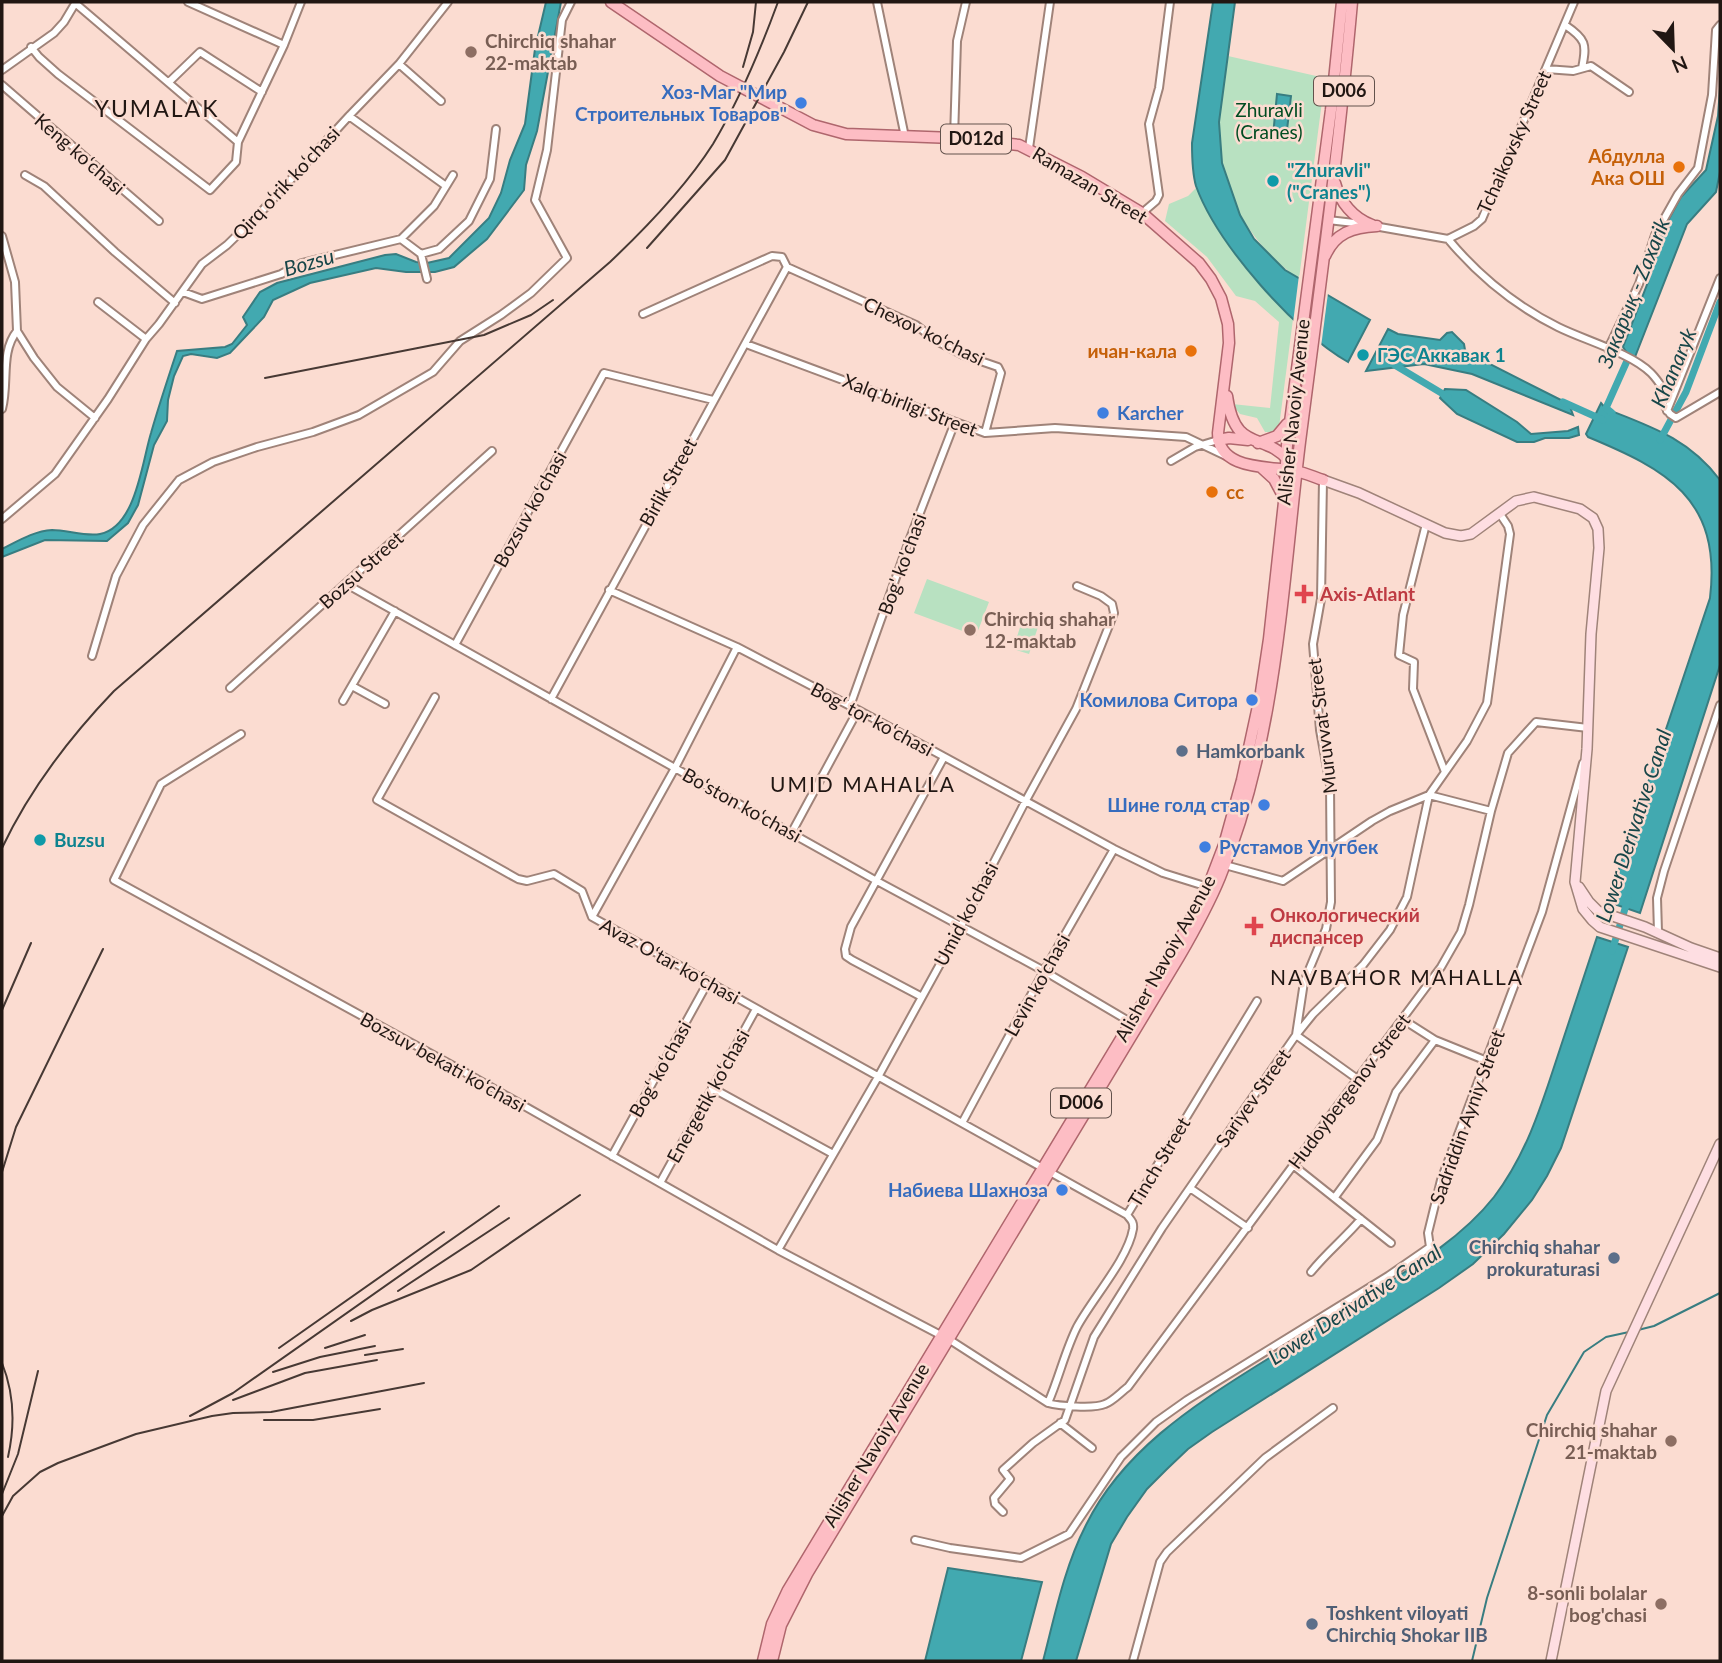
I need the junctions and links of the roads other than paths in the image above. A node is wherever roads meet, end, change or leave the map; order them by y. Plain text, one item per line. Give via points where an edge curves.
1 (75, 2) edge
2 (188, 2) edge
3 (301, 2) edge
4 (448, 2) edge
5 (571, 2) edge
6 (611, 2) edge
7 (877, 2) edge
8 (966, 2) edge
9 (1050, 2) edge
10 (1170, 2) edge
11 (1342, 2) edge
12 (1352, 2) edge
13 (1574, 2) edge
14 (1720, 24) edge
15 (1565, 25) junction
16 (284, 45) junction
17 (32, 47) junction
18 (399, 64) junction
19 (1582, 68) junction
20 (1546, 69) junction
21 (2, 70) edge
22 (169, 82) junction
23 (2, 85) edge
24 (262, 92) junction
25 (1629, 92) dead end
26 (441, 101) dead end
27 (349, 116) junction
28 (496, 129) dead end
29 (905, 137) junction
30 (954, 138) junction
31 (238, 142) junction
32 (1029, 148) junction
33 (25, 175) dead end
34 (453, 175) dead end
35 (1334, 179) junction
36 (446, 186) junction
37 (1142, 213) junction
38 (1315, 218) junction
39 (1328, 220) junction
40 (159, 221) dead end
41 (1377, 226) junction
42 (2, 236) edge
43 (401, 239) junction
44 (1448, 239) junction
45 (421, 254) junction
46 (787, 267) junction
47 (1322, 269) junction
48 (427, 278) dead end
49 (1720, 278) edge
50 (183, 292) junction
51 (98, 302) dead end
52 (175, 303) junction
53 (643, 314) dead end
54 (17, 331) junction
55 (146, 339) junction
56 (746, 344) junction
57 (1608, 349) junction
58 (1225, 378) junction
59 (1720, 392) edge
60 (713, 400) junction
61 (2, 409) edge
62 (1671, 414) junction
63 (1290, 417) junction
64 (95, 418) junction
65 (955, 422) junction
66 (985, 433) junction
67 (1186, 437) junction
68 (1218, 440) junction
69 (1258, 443) junction
70 (1205, 444) junction
71 (1287, 445) junction
72 (1300, 446) junction
73 (492, 451) dead end
74 (1286, 457) junction
75 (1229, 458) junction
76 (1261, 468) junction
77 (1286, 470) junction
78 (1297, 471) junction
79 (1323, 480) junction
80 (1289, 502) junction
81 (1500, 514) junction
82 (2, 519) edge
83 (1426, 524) junction
84 (346, 584) junction
85 (1077, 586) dead end
86 (609, 590) junction
87 (395, 611) junction
88 (455, 645) junction
89 (737, 647) junction
90 (92, 656) dead end
91 (352, 686) junction
92 (230, 688) dead end
93 (435, 697) dead end
94 (551, 699) junction
95 (344, 701) dead end
96 (385, 704) dead end
97 (1720, 705) edge
98 (850, 706) junction
99 (858, 710) junction
100 (1588, 728) junction
101 (242, 734) dead end
102 (1587, 749) junction
103 (943, 757) junction
104 (675, 768) junction
105 (1445, 772) junction
106 (1429, 795) junction
107 (1024, 802) junction
108 (1491, 811) junction
109 (792, 832) junction
110 (1332, 847) junction
111 (1114, 849) junction
112 (1225, 865) junction
113 (1577, 868) junction
114 (875, 880) junction
115 (1208, 887) junction
116 (592, 917) junction
117 (961, 926) junction
118 (1658, 932) junction
119 (1720, 958) edge
120 (1720, 967) edge
121 (1044, 971) junction
122 (708, 982) junction
123 (922, 997) junction
124 (1257, 1001) dead end
125 (756, 1009) junction
126 (1402, 1019) junction
127 (1134, 1024) junction
128 (1296, 1035) junction
129 (1435, 1040) junction
130 (1487, 1061) junction
131 (878, 1077) junction
132 (1356, 1078) junction
133 (712, 1088) junction
134 (962, 1123) junction
135 (1720, 1144) edge
136 (833, 1154) junction
137 (612, 1156) junction
138 (1293, 1166) junction
139 (1046, 1169) junction
140 (660, 1183) junction
141 (1189, 1188) junction
142 (1335, 1197) junction
143 (1127, 1215) junction
144 (1361, 1219) junction
145 (1248, 1228) junction
146 (1391, 1243) dead end
147 (778, 1251) junction
148 (1311, 1272) dead end
149 (946, 1338) junction
150 (1048, 1402) junction
151 (1071, 1404) junction
152 (1333, 1408) dead end
153 (1060, 1423) junction
154 (1092, 1448) dead end
155 (1003, 1512) dead end
156 (915, 1540) dead end
157 (763, 1661) edge
158 (772, 1661) edge
159 (1133, 1661) edge
160 (1551, 1661) edge

1 - 17 street via 54,33
1 - 22 street
2 - 16 street
3 - 16 street
4 - 18 street, Qirq o‘rik ko‘chasi
5 - 90 street via 562,20 547,150 535,200 567,258 531,293 470,332 433,372 359,415 213,461 180,480 143,525 116,576
6 - 29 main road, Ramazan Street / D012d via 720,76 813,125 846,134
7 - 29 street
8 - 30 street via 957,41
9 - 32 street
10 - 37 street via 1159,88 1149,124 1159,195
11 - 38 main road, Alisher Navoiy Avenue / D006
12 - 35 main road, Alisher Navoiy Avenue / D006
13 - 15 street, Tchaikovsky Street
14 - 57 street via 1698,168 1655,235 1639,284
15 - 19 street via 1585,46
15 - 20 street, Tchaikovsky Street
16 - 24 street
17 - 21 street
17 - 31 street via 58,74 210,190 236,162
18 - 26 street
18 - 27 street, Qirq o‘rik ko‘chasi
19 - 20 street
19 - 25 street via 1591,66
20 - 44 street, Tchaikovsky Street via 1488,209 1474,226
22 - 24 street via 200,52
22 - 31 street
23 - 40 street, Keng ko‘chasi
24 - 31 street
27 - 36 street
27 - 50 street, Qirq o‘rik ko‘chasi via 262,211 201,264
28 - 45 street via 490,179 469,221 439,249
29 - 30 main road, Ramazan Street / D012d
30 - 32 main road, Ramazan Street / D012d via 1011,142
32 - 37 main road, Ramazan Street / D012d
33 - 52 street via 44,186
34 - 36 street
35 - 39 main road, Alisher Navoiy Avenue / D006
35 - 41 main road via 1350,210
36 - 43 street via 434,206
37 - 58 main road, Ramazan Street / D012d via 1194,258 1215,285 1228,331
38 - 39 main road
38 - 63 main road, Alisher Navoiy Avenue / D006
39 - 41 street
39 - 47 main road, Alisher Navoiy Avenue / D006
41 - 44 street
41 - 47 main road via 1340,236
42 - 54 street via 15,282
43 - 45 street
43 - 50 street via 302,263 202,299
44 - 57 street via 1468,263 1528,311
45 - 48 street
46 - 53 street via 782,257 772,256
46 - 56 street, Birlik Street
46 - 66 street, Chexov ko‘chasi via 909,322 963,355 998,366 1001,373
47 - 72 main road, Alisher Navoiy Avenue / D006
49 - 62 street
50 - 52 street, Qirq o‘rik ko‘chasi
51 - 55 street
52 - 55 street, Qirq o‘rik ko‘chasi
54 - 61 street via 8,343
54 - 64 street via 57,387
55 - 64 street, Qirq o‘rik ko‘chasi
56 - 60 street, Birlik Street
56 - 65 street, Xalq birligi Street
57 - 62 street via 1650,371 1664,390 1661,401
58 - 68 main road, Ramazan Street / D012d
58 - 69 main road, D012d via 1232,417
59 - 62 street
60 - 86 street, Birlik Street
60 - 88 street, Bozsuv ko‘chasi via 604,373
63 - 69 main road via 1277,436
63 - 71 main road, Alisher Navoiy Avenue / D006
64 - 82 street, Qirq o‘rik ko‘chasi via 55,474
65 - 66 street, Xalq birligi Street
65 - 98 street, Bog' ko'chasi
66 - 67 street, Xalq birligi Street via 1055,428
67 - 70 street, Xalq birligi Street
67 - 70 street via 1188,448 1171,461
68 - 69 main road
68 - 70 street
68 - 75 main road
69 - 74 main road, D012d
69 - 76 main road via 1275,455 1276,461
70 - 75 street, Xalq birligi Street
71 - 72 main road
71 - 74 main road, Alisher Navoiy Avenue / D006
72 - 78 main road, Alisher Navoiy Avenue / D006
72 - 79 main road via 1307,466
73 - 84 street, Bozsu Street
74 - 77 main road, Alisher Navoiy Avenue / D006
74 - 78 main road, D012d
75 - 76 main road
76 - 77 main road
76 - 80 main road via 1278,483
77 - 78 main road
77 - 80 main road, Alisher Navoiy Avenue / D006
78 - 79 main road
78 - 80 main road, Alisher Navoiy Avenue / D006
79 - 80 main road via 1304,484
79 - 83 main road, Sadriddin Ayniy Street
79 - 110 street, Muruvvat Street via 1321,590 1312,644 1330,785
80 - 112 main road, Alisher Navoiy Avenue / D006 via 1269,695
80 - 115 main road, Alisher Navoiy Avenue / D006 via 1255,725 1224,845
81 - 83 main road, Sadriddin Ayniy Street via 1466,536
81 - 100 main road, Sadriddin Ayniy Street via 1519,500 1542,497 1580,509 1595,523 1599,548
81 - 105 street, Sariyev Street via 1510,534 1488,703
83 - 105 street via 1403,615 1399,655 1414,662 1413,690
84 - 87 street, Bo‘ston ko‘chasi
84 - 92 street, Bozsu Street
85 - 107 street, Umid ko‘chasi via 1112,604 1114,613 1076,709
86 - 89 street, Bog‘ tor ko‘chasi
86 - 94 street, Birlik Street
87 - 88 street, Bo‘ston ko‘chasi
87 - 91 street
88 - 94 street, Bo‘ston ko‘chasi
89 - 98 street, Bog‘ tor ko‘chasi
89 - 104 street
91 - 95 street
91 - 96 street
93 - 116 street, Avaz O‘tar ko‘chasi via 377,800 518,879 554,874 582,891
94 - 104 street, Bo‘ston ko‘chasi
97 - 118 street via 1664,871 1657,898
98 - 99 street, Bog‘ tor ko‘chasi
99 - 103 street, Bog‘ tor ko‘chasi
99 - 109 street
100 - 102 main road, Sadriddin Ayniy Street
100 - 108 street, Hudoybergenov Street via 1536,722 1508,753
101 - 137 street, Bozsuv bekati ko‘chasi via 161,784 114,880
102 - 113 main road, Sadriddin Ayniy Street
102 - 130 street, Sadriddin Ayniy Street via 1542,912
103 - 107 street, Bog‘ tor ko‘chasi
103 - 114 street
104 - 109 street, Bo‘ston ko‘chasi
104 - 116 street
105 - 106 street, Sariyev Street
106 - 108 street
106 - 110 street via 1390,811
106 - 128 street, Sariyev Street via 1407,897 1390,930
107 - 111 street, Bog‘ tor ko‘chasi
107 - 117 street, Umid ko‘chasi
108 - 126 street, Hudoybergenov Street via 1461,932
109 - 114 street, Bo‘ston ko‘chasi
110 - 112 street via 1283,881
110 - 128 street, Muruvvat Street via 1326,929 1304,982
111 - 115 street, Bog‘ tor ko‘chasi via 1163,873
111 - 121 street, Levin ko‘chasi
112 - 127 main road, Alisher Navoiy Avenue / D006 via 1188,942
113 - 118 main road, Sadriddin Ayniy Street via 1579,885 1594,909
113 - 120 main road, Sadriddin Ayniy Street via 1582,906 1601,927
114 - 117 street, Bo‘ston ko‘chasi
114 - 123 street via 852,927 846,956
115 - 127 main road, Alisher Navoiy Avenue / D006
116 - 122 street, Avaz O‘tar ko‘chasi
117 - 121 street, Bo‘ston ko‘chasi
117 - 123 street, Umid ko‘chasi
118 - 119 main road, Sadriddin Ayniy Street
121 - 127 street, Bo‘ston ko‘chasi
121 - 134 street, Levin ko‘chasi
122 - 125 street, Avaz O‘tar ko‘chasi
122 - 137 street, Bog‘ ko‘chasi
123 - 131 street, Umid ko‘chasi
124 - 143 street, Tinch Street
125 - 131 street, Avaz O‘tar ko‘chasi
125 - 133 street, Energetik ko‘chasi
126 - 129 street
126 - 132 street, Hudoybergenov Street
127 - 139 main road, Alisher Navoiy Avenue / D006
128 - 132 street
128 - 141 street, Sariyev Street
129 - 130 street
129 - 142 street via 1396,1092 1377,1140
130 - 156 street, Sadriddin Ayniy Street via 1441,1180 1428,1233 1430,1247 1156,1422 1121,1457 1069,1534 1021,1558
131 - 134 street, Avaz O‘tar ko‘chasi
131 - 136 street, Umid ko‘chasi
132 - 138 street, Hudoybergenov Street
133 - 136 street
133 - 140 street, Energetik ko‘chasi
134 - 139 street, Avaz O‘tar ko‘chasi
135 - 160 main road via 1601,1407
136 - 147 street, Umid ko‘chasi
137 - 140 street, Bozsuv bekati ko‘chasi
138 - 142 street
138 - 145 street, Hudoybergenov Street
139 - 143 street, Avaz O‘tar ko‘chasi
139 - 149 main road, Alisher Navoiy Avenue / D006
140 - 147 street, Bozsuv bekati ko‘chasi
141 - 145 street
141 - 151 street, Sariyev Street via 1094,1337
142 - 144 street
143 - 150 street, Tinch Street via 1133,1230 1124,1252 1076,1330
144 - 146 street
144 - 148 street
145 - 151 street, Hudoybergenov Street via 1128,1387 1105,1404
147 - 149 street, Bozsuv bekati ko‘chasi
149 - 150 street
149 - 157 main road, Alisher Navoiy Avenue / D006 via 788,1590 772,1624
149 - 158 main road, Alisher Navoiy Avenue / D006 via 795,1595
150 - 151 street
151 - 153 street, Sariyev Street
152 - 159 street via 1265,1458 1167,1552 1160,1562
153 - 154 street
153 - 155 street via 1003,1470 1010,1479 994,1498

